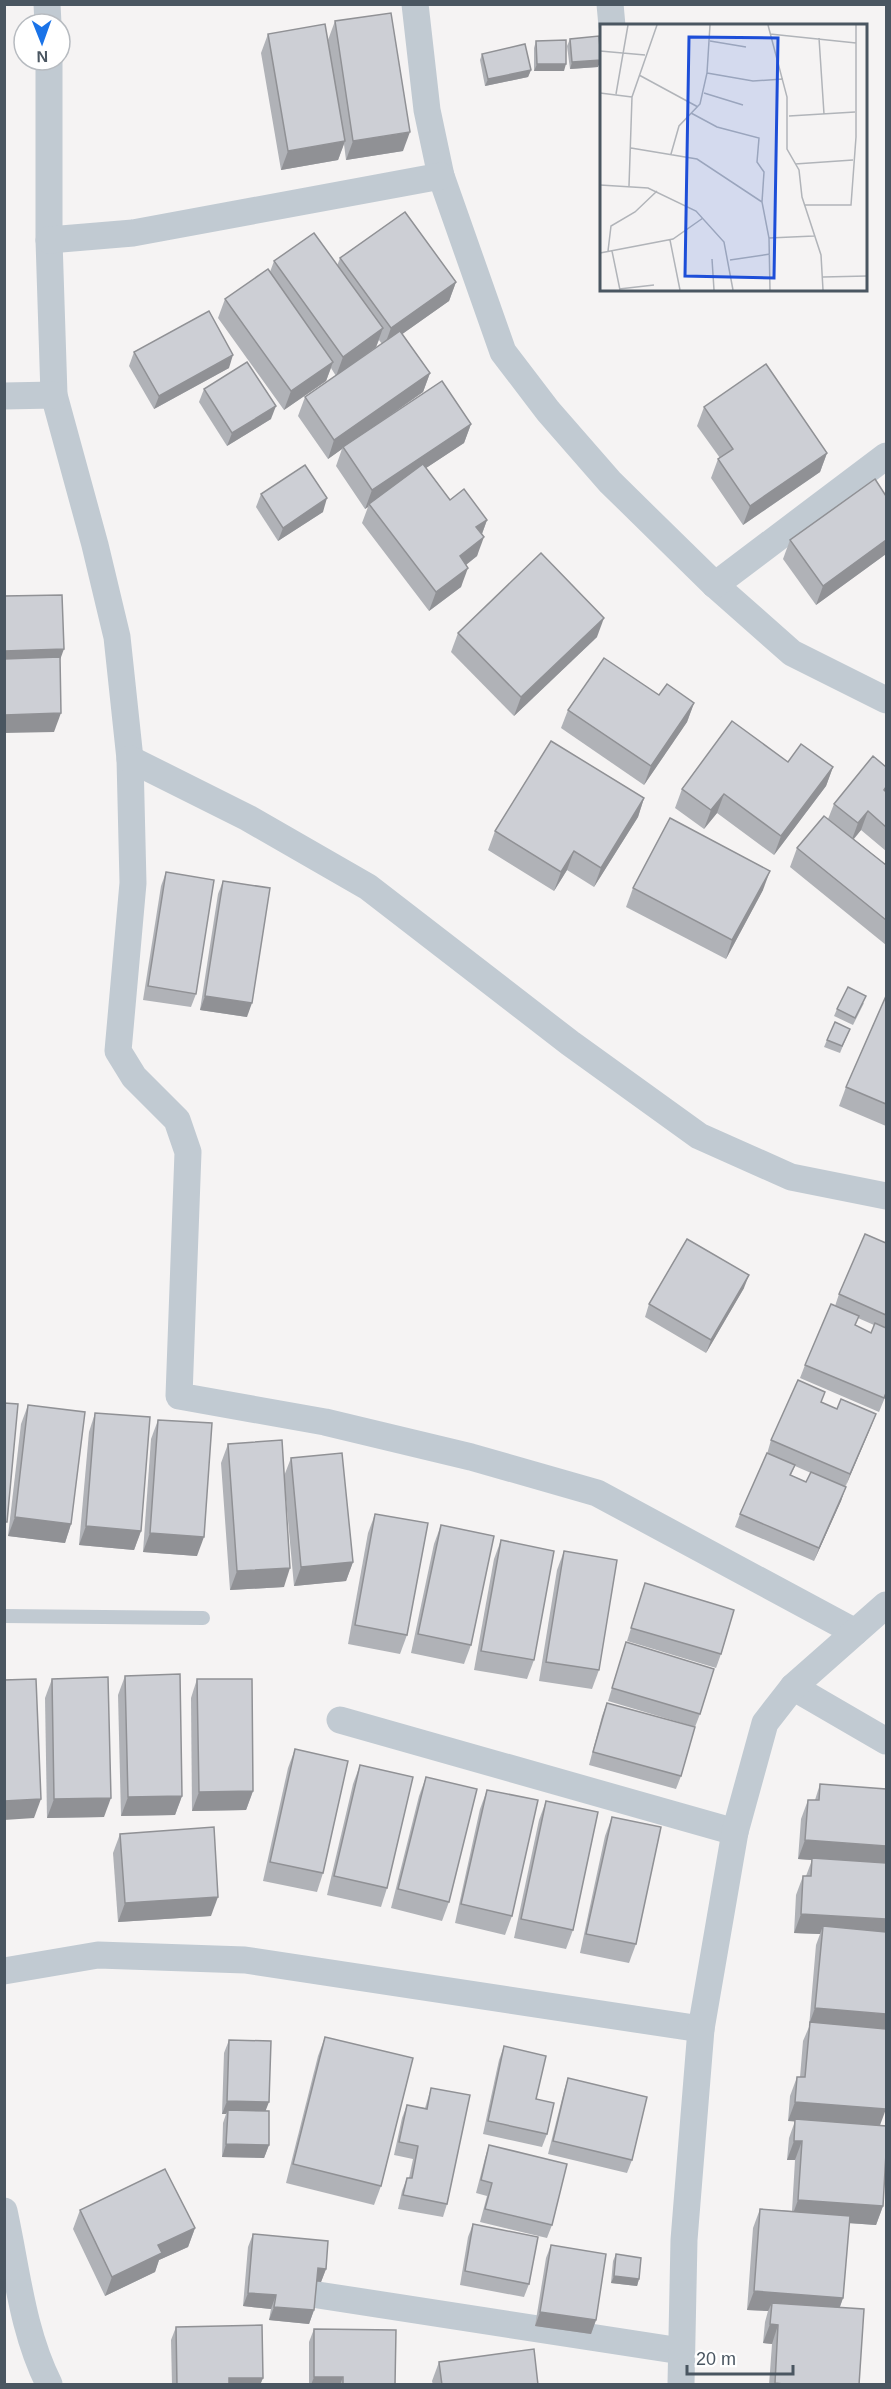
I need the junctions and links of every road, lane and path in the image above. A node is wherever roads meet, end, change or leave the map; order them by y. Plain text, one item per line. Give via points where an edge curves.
1 (415, 4) edge
2 (610, 4) edge
3 (612, 24) edge
4 (49, 72) edge
5 (441, 176) junction
6 (49, 240) junction
7 (54, 395) junction
8 (4, 396) edge
9 (886, 456) edge
10 (715, 585) junction
11 (886, 700) edge
12 (130, 759) junction
13 (886, 1196) edge
14 (886, 1605) edge
15 (4, 1616) edge
16 (203, 1618) dead end
17 (855, 1632) junction
18 (793, 1686) junction
19 (339, 1720) dead end
20 (886, 1741) edge
21 (735, 1832) junction
22 (4, 1971) edge
23 (700, 2029) junction
24 (4, 2211) edge
25 (318, 2295) edge
26 (681, 2351) junction
27 (49, 2385) edge
28 (681, 2385) edge

1 - 5 street via 427,110
2 - 3 street
4 - 6 street
5 - 6 street via 133,233
5 - 10 street via 503,352 610,482
6 - 7 street
7 - 8 street
7 - 12 street via 117,637
9 - 10 street
10 - 11 street via 792,653
12 - 13 street via 248,818 368,887 699,1137 791,1177
12 - 17 street via 133,883 118,1051 134,1077 177,1120 188,1152 179,1396 326,1422 597,1493
14 - 17 street
15 - 16 lane
17 - 18 street
18 - 20 street
18 - 21 street via 765,1723
19 - 21 street
21 - 23 street
22 - 23 street via 98,1955 245,1960
23 - 26 street via 684,2240
24 - 27 street via 34,2355
25 - 26 street
26 - 28 street

